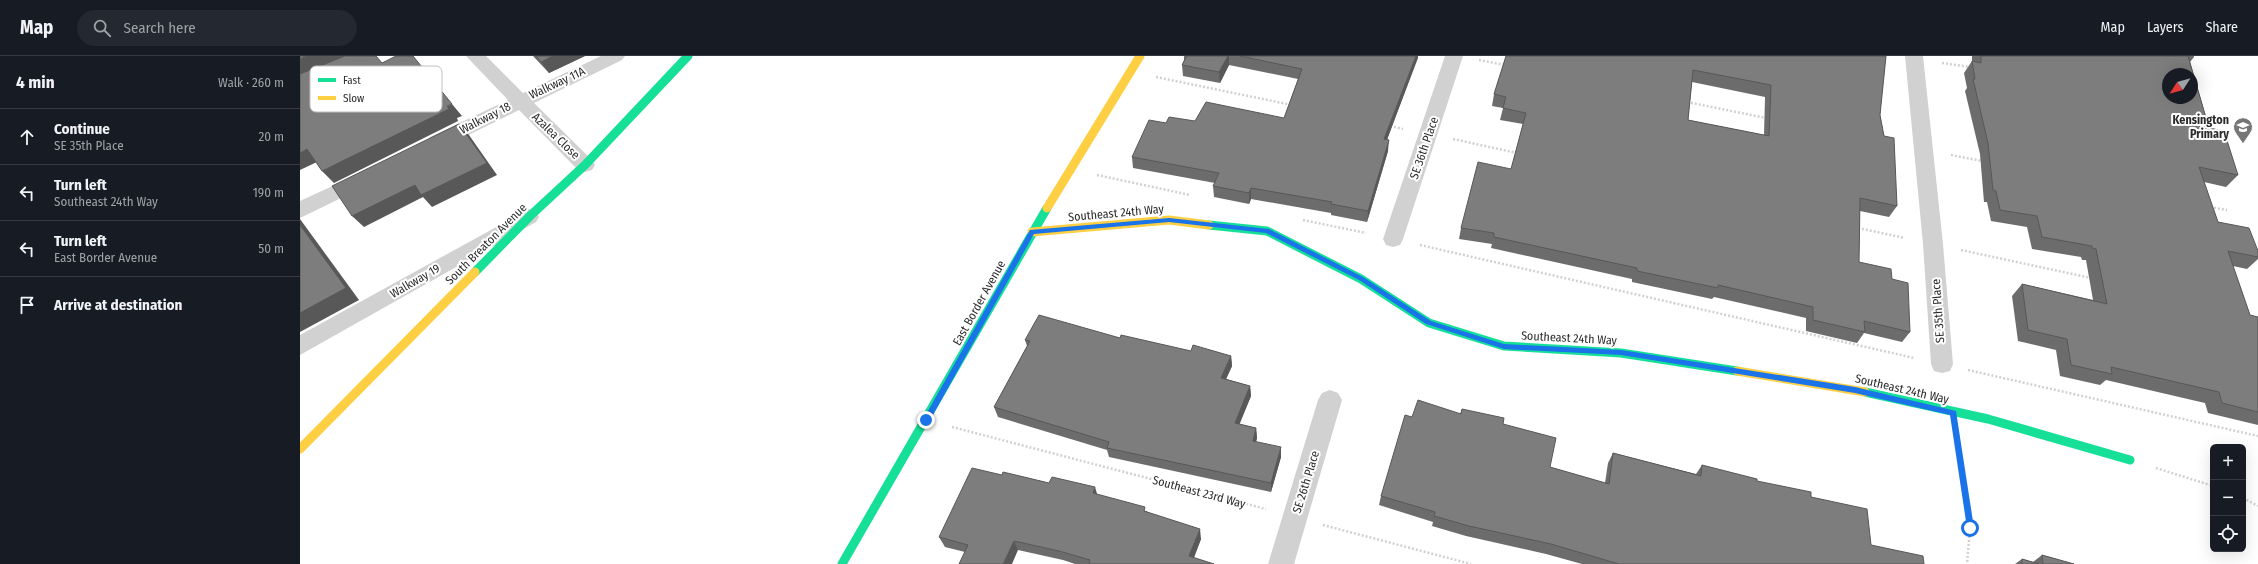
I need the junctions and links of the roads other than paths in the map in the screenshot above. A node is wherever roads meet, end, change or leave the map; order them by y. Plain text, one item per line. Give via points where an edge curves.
1 (475, 56) edge
2 (616, 56) edge
3 (688, 56) edge
4 (1140, 56) edge
5 (1454, 56) edge
6 (1914, 57) edge
7 (520, 100) junction
8 (419, 150) edge
9 (585, 164) junction
10 (377, 172) edge
11 (300, 210) edge
12 (530, 216) junction
13 (1032, 232) junction
14 (1393, 239) road end
15 (300, 346) edge
16 (1942, 364) road end
17 (1330, 400) dead end
18 (300, 449) edge
19 (2130, 460) road end
20 (842, 564) edge
21 (1281, 564) edge

1 - 7 street, Azalea Close
2 - 7 street, Walkway 11A
3 - 9 street, South Breaton Avenue
4 - 13 street, East Border Avenue
5 - 14 street, SE 36th Place
6 - 16 street, SE 35th Place
7 - 8 street, Walkway 18
7 - 9 street, Azalea Close
9 - 12 street, South Breaton Avenue
10 - 11 street
12 - 15 street, Walkway 19
12 - 18 street, South Breaton Avenue
13 - 19 street, Southeast 24th Way via 1169,220 1267,231 1361,279 1429,323 1504,346 1621,353 1855,390 1988,419
13 - 20 street, East Border Avenue
17 - 21 street, SE 26th Place

